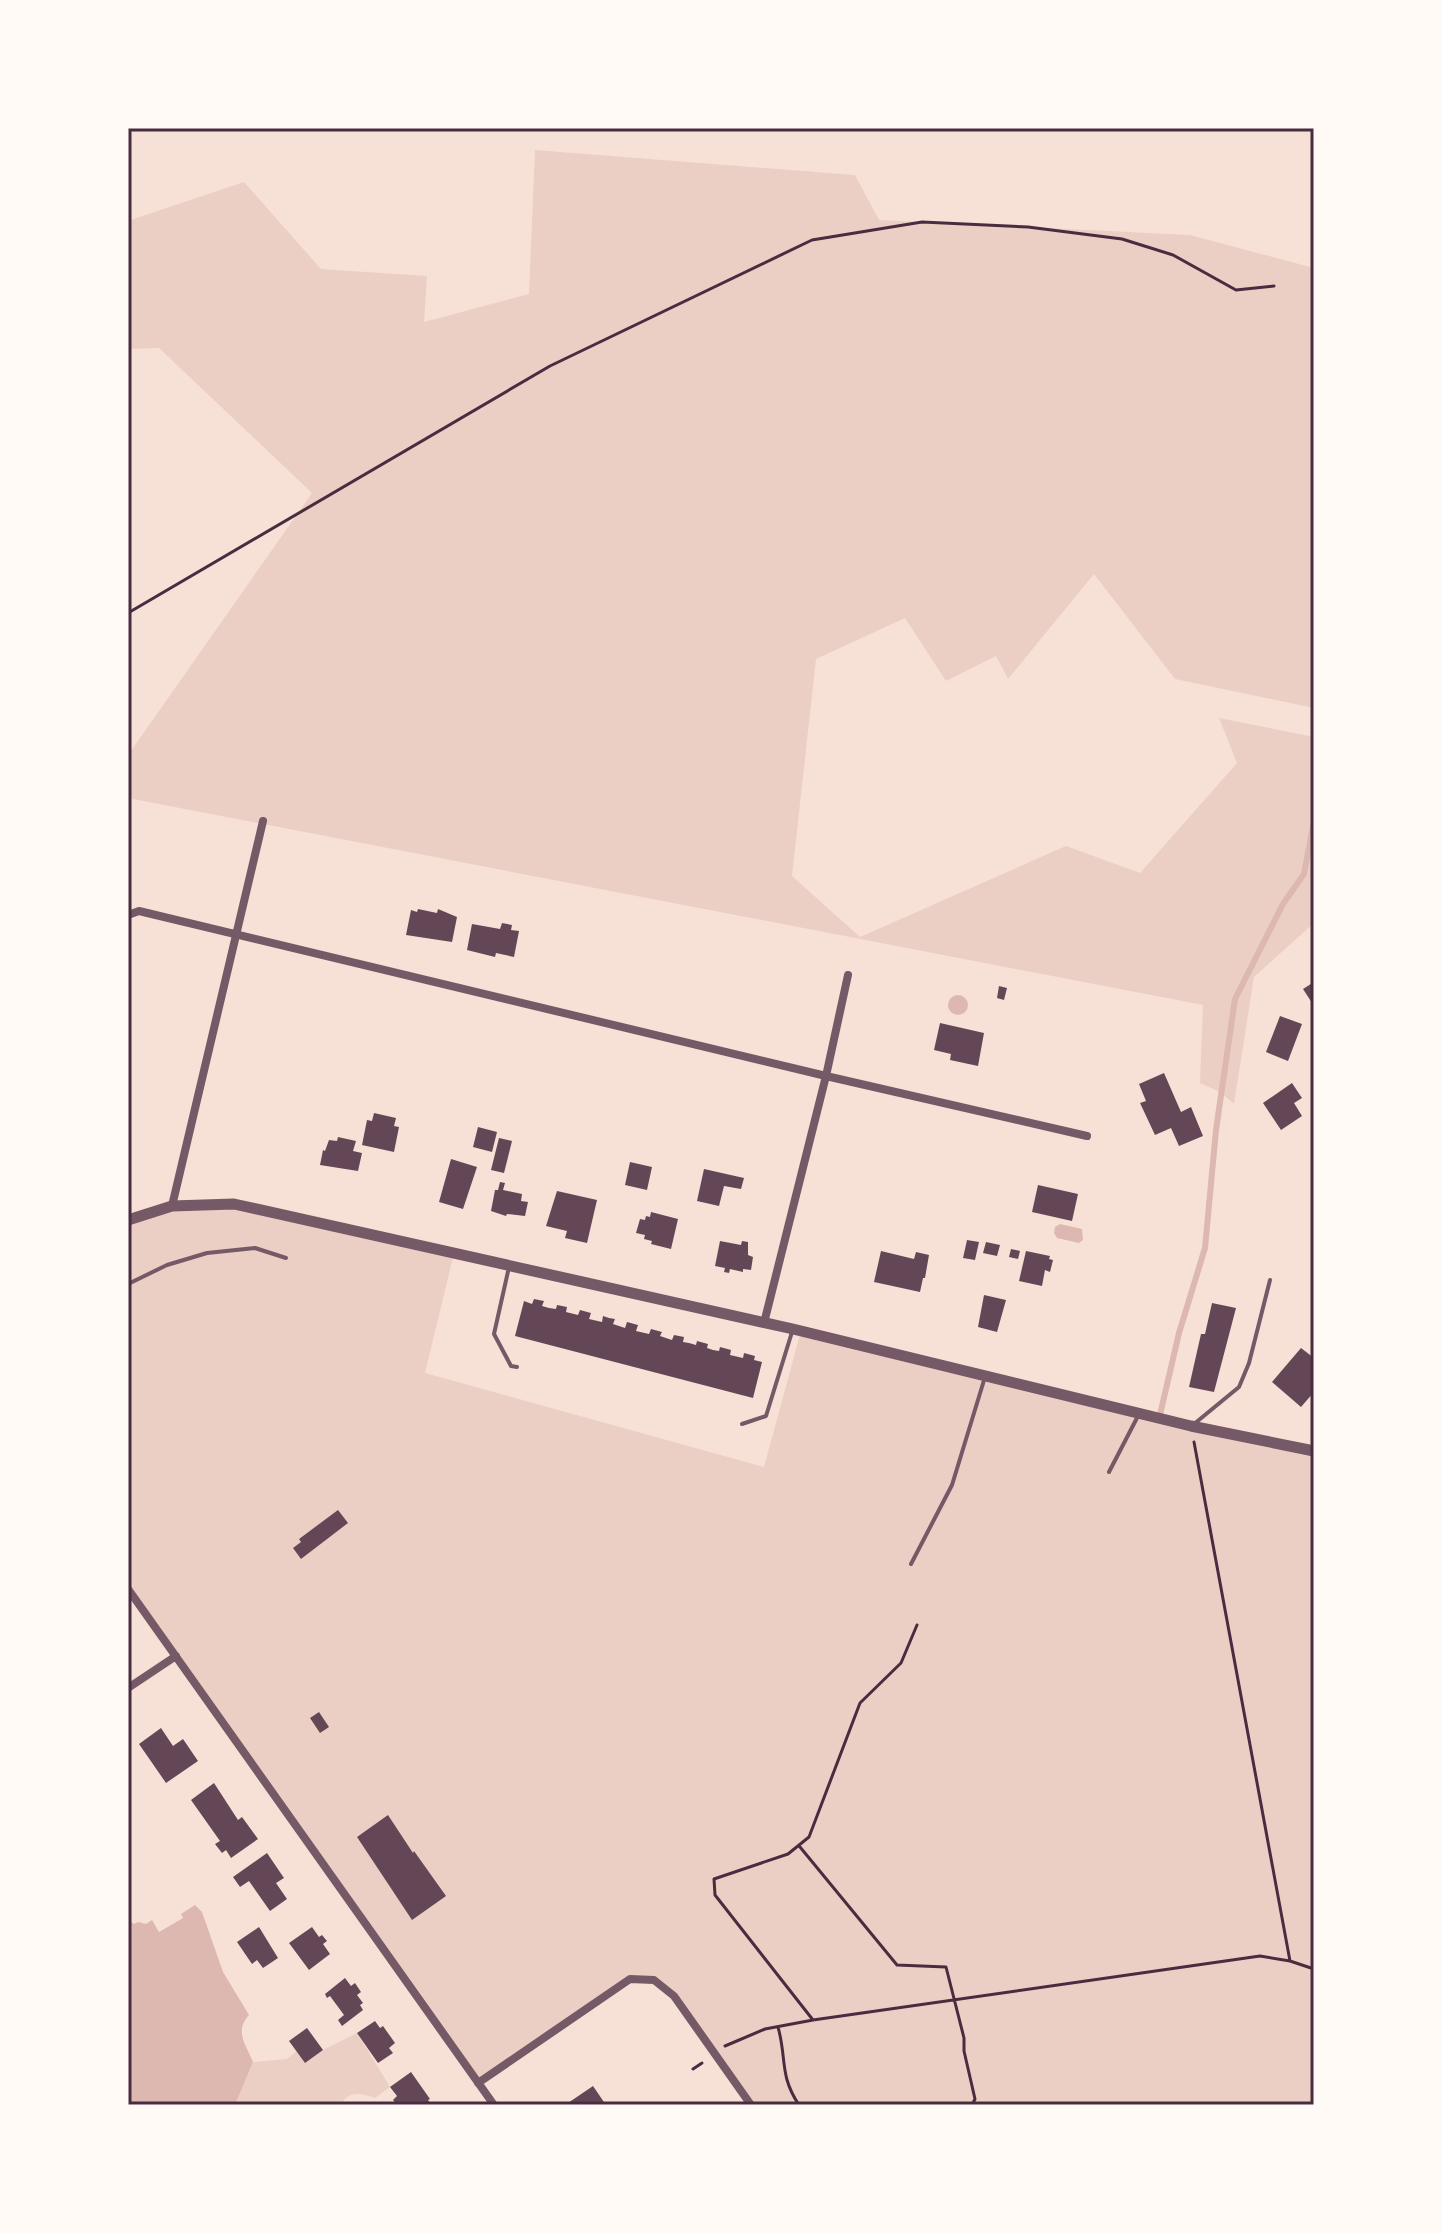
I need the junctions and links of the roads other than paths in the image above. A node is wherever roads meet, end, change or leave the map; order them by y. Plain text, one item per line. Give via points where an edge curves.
1 (263, 821) dead end
2 (128, 915) edge
3 (238, 936) junction
4 (848, 975) dead end
5 (826, 1076) junction
6 (1087, 1136) dead end
7 (172, 1206) junction
8 (128, 1220) edge
9 (286, 1258) dead end
10 (509, 1265) junction
11 (1270, 1280) dead end
12 (128, 1284) edge
13 (764, 1323) junction
14 (793, 1329) junction
15 (517, 1367) dead end
16 (985, 1376) junction
17 (1140, 1414) junction
18 (742, 1424) dead end
19 (1191, 1426) junction
20 (1314, 1451) edge
21 (1109, 1472) dead end
22 (911, 1564) dead end
23 (128, 1589) edge
24 (176, 1656) junction
25 (128, 1688) edge
26 (478, 2083) junction
27 (494, 2105) edge
28 (751, 2105) edge

1 - 3 street
2 - 3 street via 139,911
3 - 5 street
3 - 7 street
4 - 5 street
5 - 6 street
5 - 13 street
7 - 8 street
7 - 10 street via 234,1204
9 - 12 lane via 255,1248 207,1253
10 - 13 street
10 - 15 lane via 494,1334 511,1366
11 - 19 lane via 1239,1387
13 - 14 street
14 - 16 street
14 - 18 lane via 766,1416
16 - 17 street
16 - 22 lane via 952,1485
17 - 19 street
17 - 21 lane
19 - 20 street
23 - 24 street
24 - 25 street
24 - 26 street
26 - 27 street
26 - 28 street via 630,1979 654,1980 674,1996

